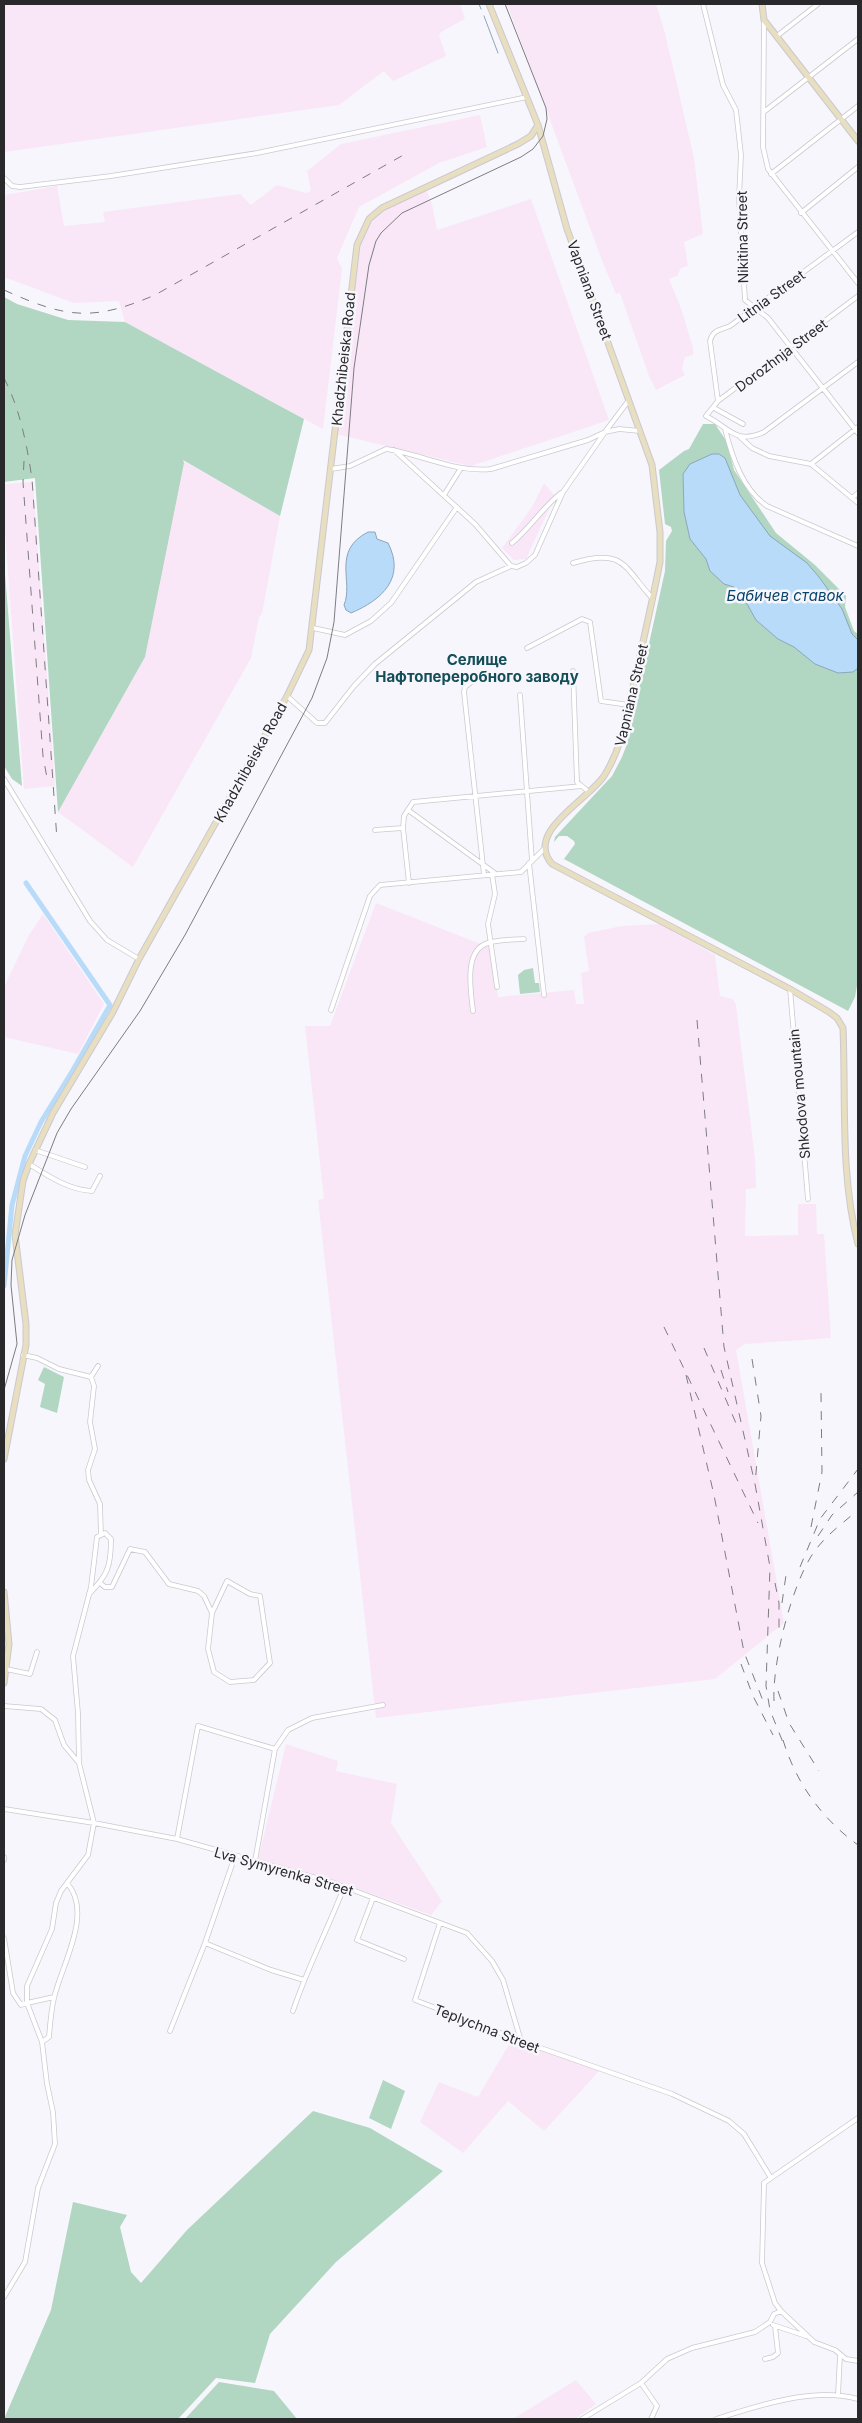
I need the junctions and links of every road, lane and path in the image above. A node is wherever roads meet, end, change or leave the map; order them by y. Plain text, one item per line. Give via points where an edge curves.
1 (489, 4) edge
2 (703, 4) edge
3 (762, 4) edge
4 (818, 4) edge
5 (764, 20) junction
6 (777, 36) junction
7 (858, 39) edge
8 (809, 79) junction
9 (527, 96) junction
10 (858, 106) edge
11 (764, 111) junction
12 (841, 119) junction
13 (538, 125) junction
14 (858, 141) edge
15 (858, 167) edge
16 (771, 174) junction
17 (4, 178) edge
18 (801, 213) junction
19 (858, 232) edge
20 (833, 251) junction
21 (858, 283) edge
22 (858, 296) edge
23 (754, 307) junction
24 (792, 347) junction
25 (858, 362) edge
26 (823, 389) junction
27 (630, 399) junction
28 (718, 401) junction
29 (714, 408) junction
30 (743, 424) dead end
31 (725, 429) junction
32 (857, 430) edge
33 (641, 431) junction
34 (605, 432) junction
35 (738, 436) junction
36 (394, 450) junction
37 (811, 464) junction
38 (461, 468) junction
39 (331, 469) junction
40 (562, 492) junction
41 (858, 493) edge
42 (444, 495) junction
43 (852, 498) junction
44 (858, 504) edge
45 (457, 508) junction
46 (512, 543) dead end
47 (858, 546) edge
48 (573, 563) dead end
49 (511, 566) junction
50 (653, 599) junction
51 (312, 628) junction
52 (526, 648) dead end
53 (573, 671) dead end
54 (483, 673) dead end
55 (520, 695) dead end
56 (288, 696) junction
57 (629, 705) junction
58 (4, 779) edge
59 (582, 786) junction
60 (526, 791) junction
61 (588, 792) junction
62 (475, 796) junction
63 (408, 810) junction
64 (403, 828) junction
65 (375, 830) dead end
66 (544, 849) junction
67 (481, 861) junction
68 (531, 862) junction
69 (494, 874) junction
70 (484, 875) junction
71 (409, 883) junction
72 (524, 939) dead end
73 (490, 942) junction
74 (139, 959) junction
75 (496, 988) dead end
76 (790, 989) junction
77 (544, 995) dead end
78 (331, 1010) dead end
79 (472, 1011) dead end
80 (35, 1150) junction
81 (29, 1164) junction
82 (85, 1167) dead end
83 (100, 1176) dead end
84 (808, 1199) dead end
85 (858, 1244) edge
86 (23, 1355) junction
87 (98, 1366) dead end
88 (91, 1377) junction
89 (4, 1459) edge
90 (101, 1535) junction
91 (100, 1583) junction
92 (4, 1592) edge
93 (89, 1594) junction
94 (212, 1613) junction
95 (37, 1652) dead end
96 (6, 1669) junction
97 (4, 1683) edge
98 (383, 1705) dead end
99 (4, 1706) edge
100 (275, 1749) junction
101 (79, 1763) junction
102 (4, 1809) edge
103 (94, 1822) junction
104 (177, 1839) junction
105 (236, 1856) junction
106 (255, 1861) junction
107 (67, 1883) junction
108 (344, 1887) junction
109 (373, 1898) junction
110 (440, 1923) junction
111 (4, 1938) edge
112 (205, 1943) junction
113 (404, 1958) dead end
114 (304, 1980) junction
115 (54, 1997) junction
116 (27, 2003) junction
117 (293, 2011) dead end
118 (170, 2032) dead end
119 (521, 2041) junction
120 (42, 2042) junction
121 (858, 2118) edge
122 (771, 2178) junction
123 (4, 2297) edge
124 (775, 2303) junction
125 (781, 2310) junction
126 (774, 2314) junction
127 (770, 2322) junction
128 (774, 2326) junction
129 (808, 2337) junction
130 (840, 2355) junction
131 (765, 2359) dead end
132 (858, 2362) edge
133 (642, 2383) junction
134 (838, 2395) junction
135 (858, 2399) edge
136 (582, 2419) edge
137 (652, 2419) edge
138 (716, 2419) edge

1 - 9 street, Vapniana Street
2 - 23 street, Nikitina Street via 724,85 736,110 742,156 739,198 744,297
3 - 5 street
4 - 6 street
5 - 6 street
5 - 11 street
6 - 8 street
7 - 8 street
8 - 11 street
8 - 12 street
9 - 13 street, Vapniana Street
9 - 17 street via 284,148 111,176 20,187 12,186
10 - 12 street
11 - 16 street via 764,154
12 - 14 street
12 - 16 street
13 - 27 street, Vapniana Street via 567,230
13 - 39 street, Khadzhibeiska Road via 518,144 382,208 370,219 357,245 354,261
15 - 18 street
16 - 18 street
18 - 20 street
19 - 20 street, Litnia Street
20 - 21 street
20 - 23 street, Litnia Street
22 - 24 street, Dorozhnja Street
23 - 24 street, Nikitina Street via 768,318
23 - 28 street, Litnia Street via 730,326 715,331 711,337
24 - 26 street, Nikitina Street
24 - 28 street, Dorozhnja Street
25 - 26 street
26 - 32 street, Nikitina Street
26 - 35 street via 764,432 744,438
27 - 33 street, Vapniana Street
27 - 34 street
28 - 29 street, Dorozhnja Street
29 - 30 street
29 - 31 street, Dorozhnja Street via 706,416
31 - 35 street
31 - 47 street via 741,475 755,498
32 - 37 street
33 - 34 street via 619,429
33 - 50 street, Vapniana Street via 652,464 660,532 660,562
34 - 38 street via 580,443 491,469
34 - 40 street
35 - 37 street via 768,456
36 - 38 street
36 - 39 street via 381,450 356,464
36 - 42 street
37 - 43 street
38 - 42 street
39 - 51 street, Khadzhibeiska Road
40 - 46 street
40 - 49 street via 535,555 522,565
41 - 43 street
42 - 45 street
43 - 44 street
45 - 49 street via 493,542
45 - 51 street via 392,603 371,621 345,635
48 - 50 street via 589,558 610,558 626,565
49 - 56 street via 476,582 375,664 325,723 317,723
50 - 57 street, Vapniana Street
51 - 56 street, Khadzhibeiska Road via 306,658
52 - 57 street via 582,619 590,622 601,701
53 - 59 street via 578,782
54 - 62 street via 465,687 464,692
55 - 60 street
56 - 74 street, Khadzhibeiska Road
57 - 61 street, Vapniana Street via 620,748 603,777
58 - 74 street via 90,921 107,940
59 - 60 street
59 - 61 street
60 - 62 street
60 - 68 street
61 - 66 street, Vapniana Street via 552,828
62 - 63 street via 413,802
62 - 67 street
63 - 64 street
63 - 67 street
64 - 65 street
64 - 71 street
66 - 68 street
66 - 76 street via 552,864
67 - 69 street
67 - 70 street
68 - 69 street via 521,872
68 - 77 street
69 - 70 street
69 - 73 street via 495,894 488,924
70 - 71 street
71 - 78 street via 380,885 370,896
72 - 73 street
73 - 75 street
73 - 79 street via 484,944 471,961
74 - 80 street, Khadzhibeiska Road via 113,1012 53,1113
76 - 84 street, Shkodova mountain
76 - 85 street via 833,1015 843,1028 848,1188
80 - 81 street, Khadzhibeiska Road
80 - 82 street
81 - 83 street via 84,1191 92,1191
81 - 86 street, Khadzhibeiska Road via 15,1235 26,1324
86 - 88 street
86 - 89 street, Khadzhibeiska Road
87 - 88 street
88 - 90 street via 94,1386 90,1422 96,1449 88,1470 100,1504
90 - 91 street via 104,1533 111,1539 111,1557 104,1580
90 - 93 street via 96,1537
91 - 93 street
91 - 94 street via 112,1587 130,1549 136,1549 145,1552 169,1584 198,1591 204,1596
92 - 96 street via 9,1631
93 - 101 street via 72,1656
94 - 94 street via 208,1648 214,1672 230,1682 254,1680 270,1663 260,1596 227,1581
95 - 96 street via 30,1674
96 - 97 street
98 - 100 street via 312,1718 288,1730
99 - 101 street via 40,1709 48,1713 55,1720 64,1745
100 - 104 street via 198,1726
100 - 106 street
101 - 103 street
102 - 103 street, Lva Symyrenka Street
103 - 104 street, Lva Symyrenka Street
103 - 107 street via 88,1855
104 - 105 street, Lva Symyrenka Street
105 - 106 street, Lva Symyrenka Street
105 - 112 street
106 - 108 street, Lva Symyrenka Street
107 - 115 street via 76,1894 74,1940
107 - 116 street via 61,1890 52,1929 27,1986
108 - 109 street, Lva Symyrenka Street
108 - 114 street
109 - 110 street, Lva Symyrenka Street
109 - 113 street via 357,1940
110 - 119 street, Lva Symyrenka Street via 468,1933 492,1961 503,1980
110 - 119 street, Teplychna Street via 415,2000
111 - 116 street via 13,1993 21,2005
112 - 114 street
112 - 118 street
114 - 117 street
115 - 116 street
115 - 120 street via 48,2037
116 - 120 street
119 - 122 street, Teplychna Street via 661,2090 729,2121 739,2128
120 - 123 street via 55,2144 38,2188 25,2262
121 - 122 street
122 - 124 street via 764,2183 761,2247 762,2263
124 - 125 street
124 - 126 street
125 - 126 street
125 - 129 street
126 - 127 street
127 - 128 street
127 - 133 street via 747,2335 680,2352 659,2364
128 - 129 street
128 - 131 street via 778,2353
129 - 130 street
130 - 132 street
130 - 134 street
133 - 136 street
133 - 137 street via 657,2406
134 - 135 street
134 - 138 street via 780,2401

